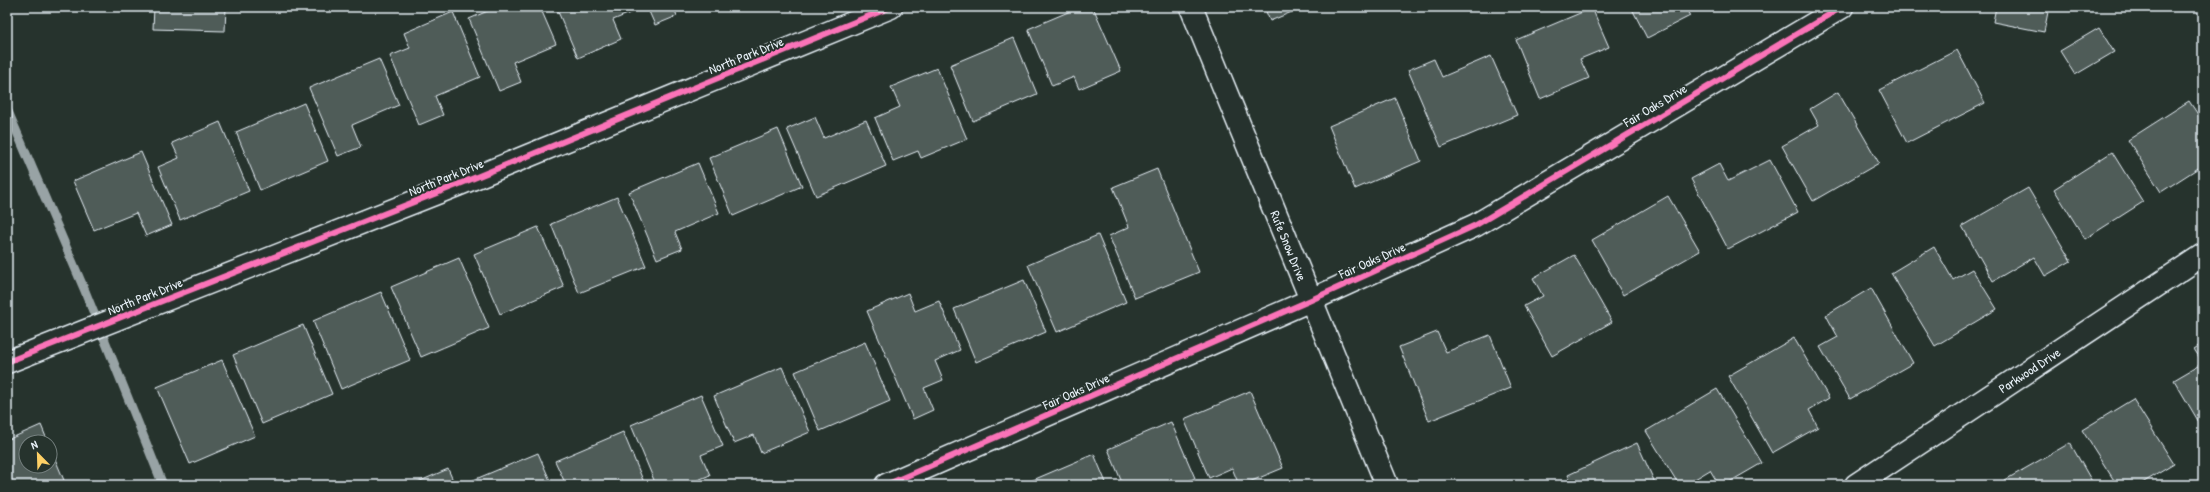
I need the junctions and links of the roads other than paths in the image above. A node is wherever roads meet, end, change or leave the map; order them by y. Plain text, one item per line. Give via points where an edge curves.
1 (891, 7) edge
2 (1191, 7) edge
3 (1842, 7) edge
4 (2203, 255) edge
5 (1311, 300) junction
6 (7, 362) edge
7 (886, 485) edge
8 (1387, 485) edge
9 (1856, 485) edge

1 - 6 street, North Park Drive via 457,184
2 - 5 street, Rufe Snow Drive
3 - 5 street, Fair Oaks Drive via 1476,225
4 - 9 street, Parkwood Drive
5 - 7 street, Fair Oaks Drive
5 - 8 street, Rufe Snow Drive

